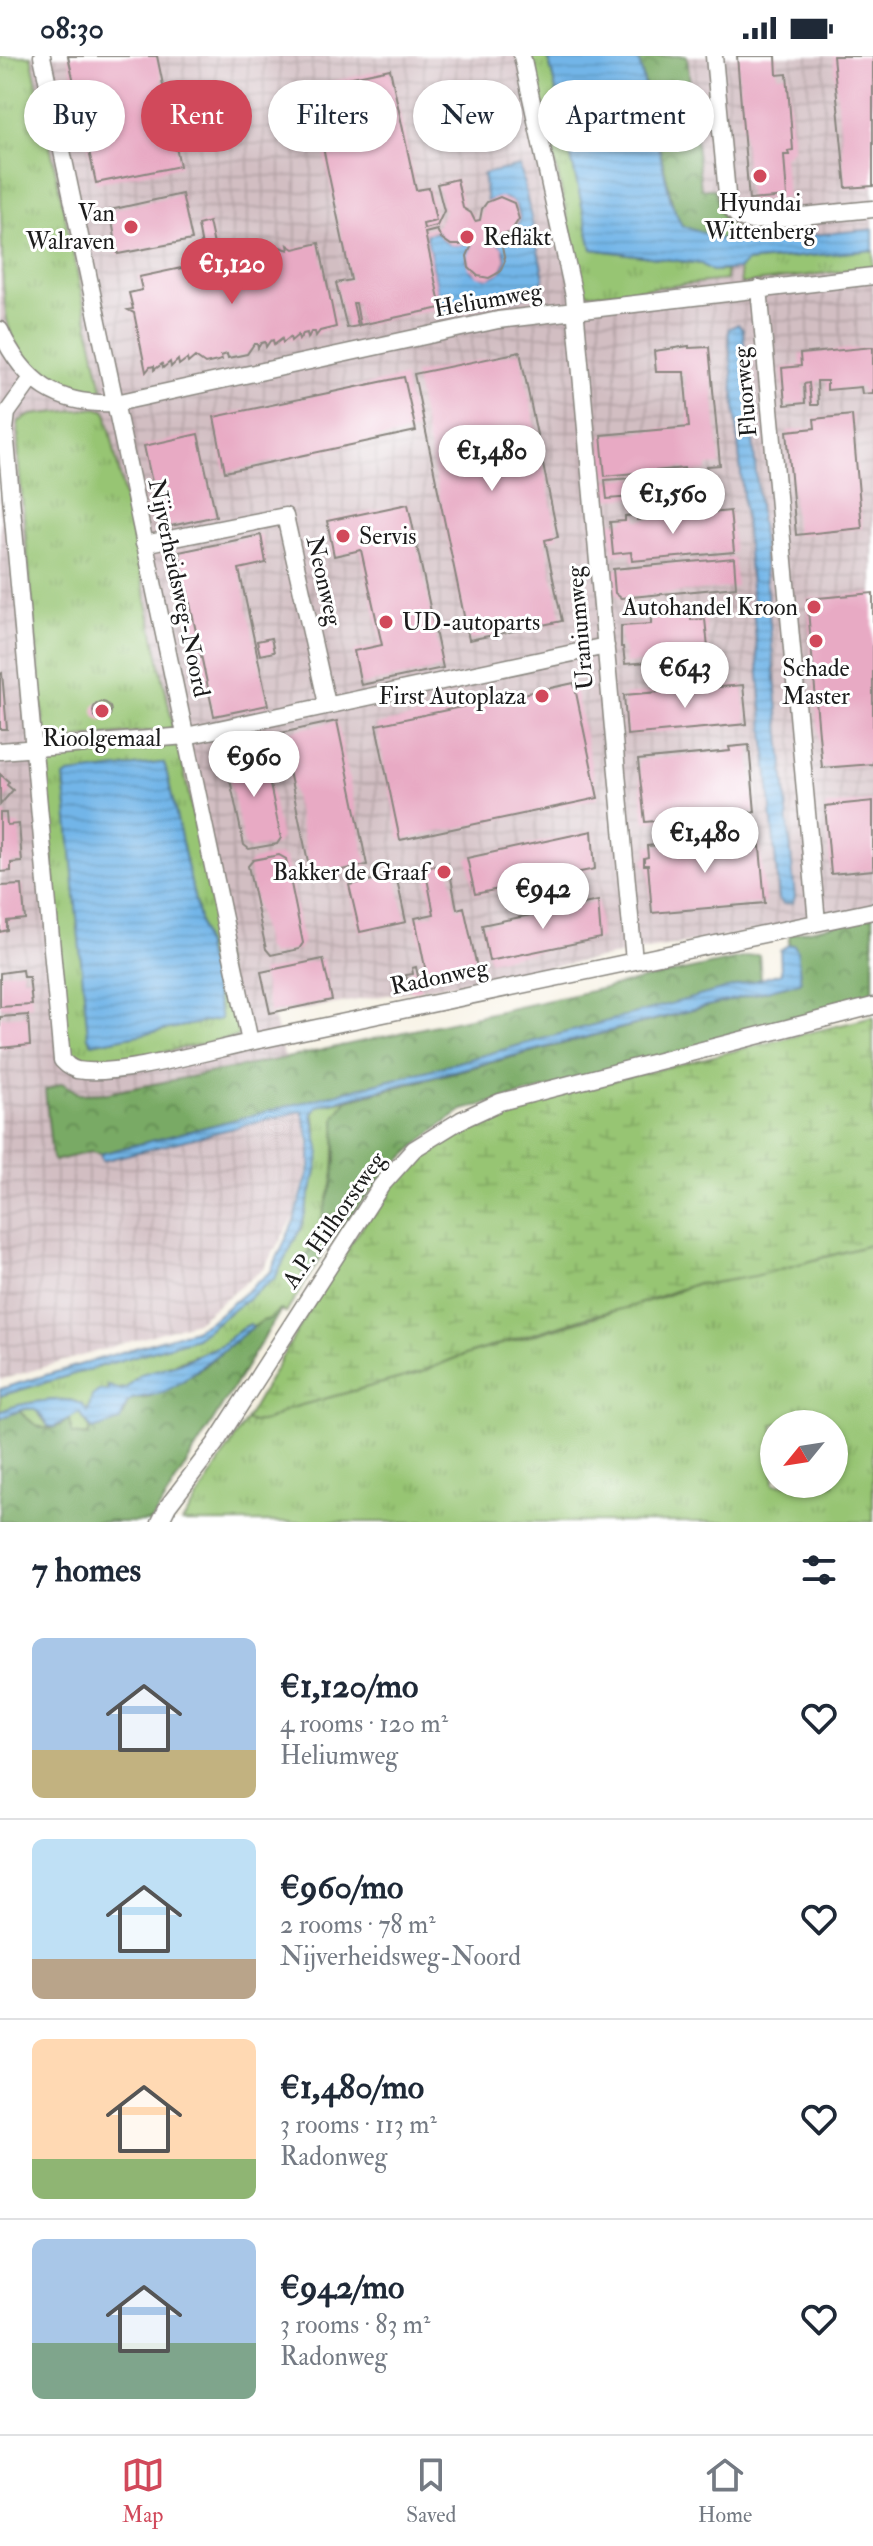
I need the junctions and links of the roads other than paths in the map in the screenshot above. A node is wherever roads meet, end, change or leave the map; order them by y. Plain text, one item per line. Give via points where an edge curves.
1 (42, 56) edge
2 (522, 56) edge
3 (714, 56) edge
4 (873, 209) edge
5 (873, 276) edge
6 (759, 288) junction
7 (574, 310) junction
8 (0, 330) edge
9 (32, 378) junction
10 (116, 403) junction
11 (4, 413) edge
12 (144, 544) junction
13 (606, 646) junction
14 (327, 704) junction
15 (186, 736) junction
16 (33, 748) junction
17 (0, 751) edge
18 (873, 911) edge
19 (817, 922) junction
20 (634, 961) junction
21 (873, 1006) edge
22 (250, 1042) junction
23 (160, 1522) edge

1 - 10 street, Nijverheidsweg-Noord
2 - 7 street, Uraniumweg
3 - 4 street via 728,205 739,217 751,221
5 - 6 street, Heliumweg
6 - 7 street, Heliumweg
6 - 19 street, Fluorweg
7 - 10 street, Heliumweg via 498,320
7 - 13 street, Uraniumweg
8 - 9 street
9 - 10 street via 76,401
9 - 11 street
10 - 12 street, Nijverheidsweg-Noord
11 - 16 street
12 - 14 street, Neonweg via 285,516
12 - 15 street, Nijverheidsweg-Noord
13 - 14 street
13 - 20 street, Uraniumweg
14 - 15 street
15 - 16 street
15 - 22 street, Nijverheidsweg-Noord
16 - 17 street
16 - 22 street via 62,1060 81,1070 137,1066
18 - 19 street, Radonweg
19 - 20 street, Radonweg
20 - 22 street, Radonweg
21 - 23 street, A.P. Hilhorstweg via 500,1102 414,1149 361,1215

